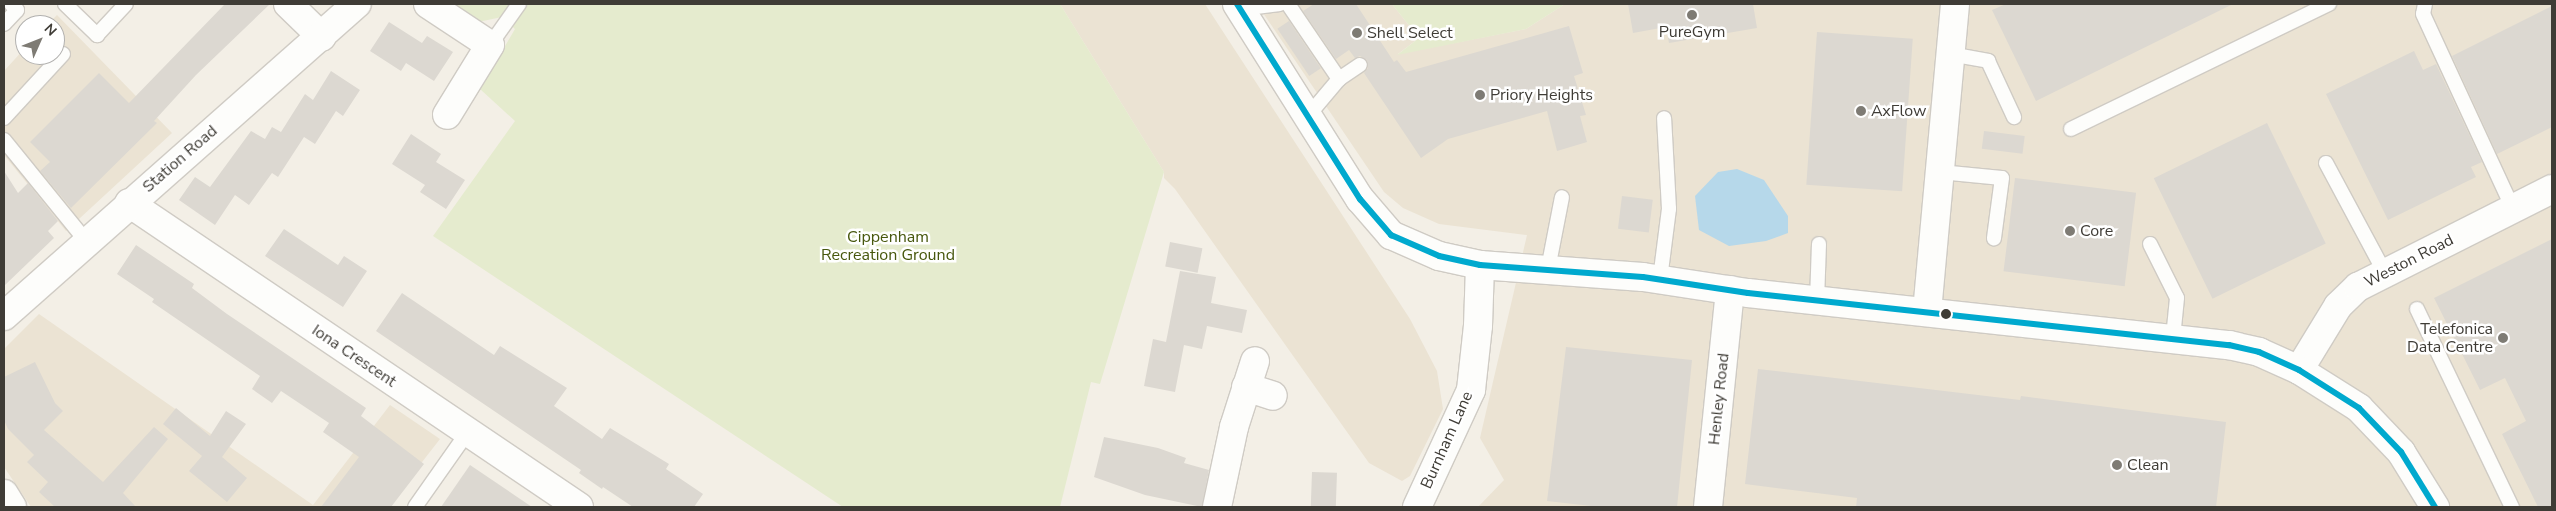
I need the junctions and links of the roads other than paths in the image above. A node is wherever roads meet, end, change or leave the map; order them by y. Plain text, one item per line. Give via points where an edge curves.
1 (11, 4) edge
2 (65, 4) edge
3 (126, 4) edge
4 (288, 4) edge
5 (357, 4) edge
6 (428, 4) edge
7 (519, 4) edge
8 (1280, 4) edge
9 (1288, 4) edge
10 (1955, 4) edge
11 (2328, 4) edge
12 (2425, 4) edge
13 (1238, 6) edge
14 (4, 24) edge
15 (322, 37) junction
16 (490, 45) junction
17 (1950, 54) junction
18 (53, 65) edge
19 (1360, 65) dead end
20 (1338, 79) junction
21 (447, 115) dead end
22 (1307, 117) junction
23 (2014, 117) dead end
24 (4, 118) edge
25 (1664, 118) dead end
26 (2071, 129) dead end
27 (4, 140) edge
28 (2326, 163) dead end
29 (1940, 172) junction
30 (2552, 189) edge
31 (1562, 197) dead end
32 (129, 203) junction
33 (2513, 208) junction
34 (1994, 238) dead end
35 (86, 241) junction
36 (1819, 244) dead end
37 (2150, 244) dead end
38 (1480, 265) junction
39 (1548, 269) junction
40 (2385, 273) junction
41 (1660, 279) junction
42 (1730, 290) junction
43 (1817, 300) junction
44 (2417, 309) dead end
45 (1927, 312) junction
46 (4, 316) edge
47 (2173, 338) junction
48 (1255, 361) dead end
49 (2300, 370) junction
50 (1246, 387) junction
51 (1273, 396) dead end
52 (467, 432) junction
53 (4, 494) edge
54 (12, 507) edge
55 (415, 507) edge
56 (579, 507) edge
57 (1217, 507) edge
58 (1417, 507) edge
59 (1708, 507) edge
60 (2435, 507) edge
61 (2512, 507) edge

1 - 14 lane via 17,10
2 - 3 lane via 96,35
4 - 15 street
5 - 15 street, Station Road
6 - 16 street
7 - 16 lane
8 - 13 lane
9 - 20 lane
10 - 17 street
11 - 26 lane
12 - 33 lane via 2423,14
13 - 22 street
15 - 32 street, Station Road
16 - 21 street
17 - 23 lane via 1988,61
17 - 29 street
18 - 24 lane
19 - 20 lane
20 - 22 lane
22 - 38 street via 1360,199 1391,235 1439,256
25 - 41 lane via 1670,209
27 - 35 lane
28 - 40 lane
29 - 34 lane via 2002,178
29 - 45 street
30 - 33 street, Weston Road
31 - 39 lane
32 - 35 street, Station Road
32 - 52 street, Iona Crescent
33 - 40 street, Weston Road
35 - 46 street, Station Road
36 - 43 lane
37 - 47 lane via 2177,298
38 - 39 street
38 - 58 street, Burnham Lane via 1471,390
39 - 41 street
40 - 49 street, Weston Road via 2347,295
41 - 42 street
42 - 43 street
42 - 59 street, Henley Road
43 - 45 street
44 - 61 lane
45 - 47 street
47 - 49 street via 2236,347
48 - 50 street
49 - 60 street via 2340,393 2382,430
50 - 51 street
50 - 57 street
52 - 55 lane
52 - 56 street, Iona Crescent
53 - 54 street

